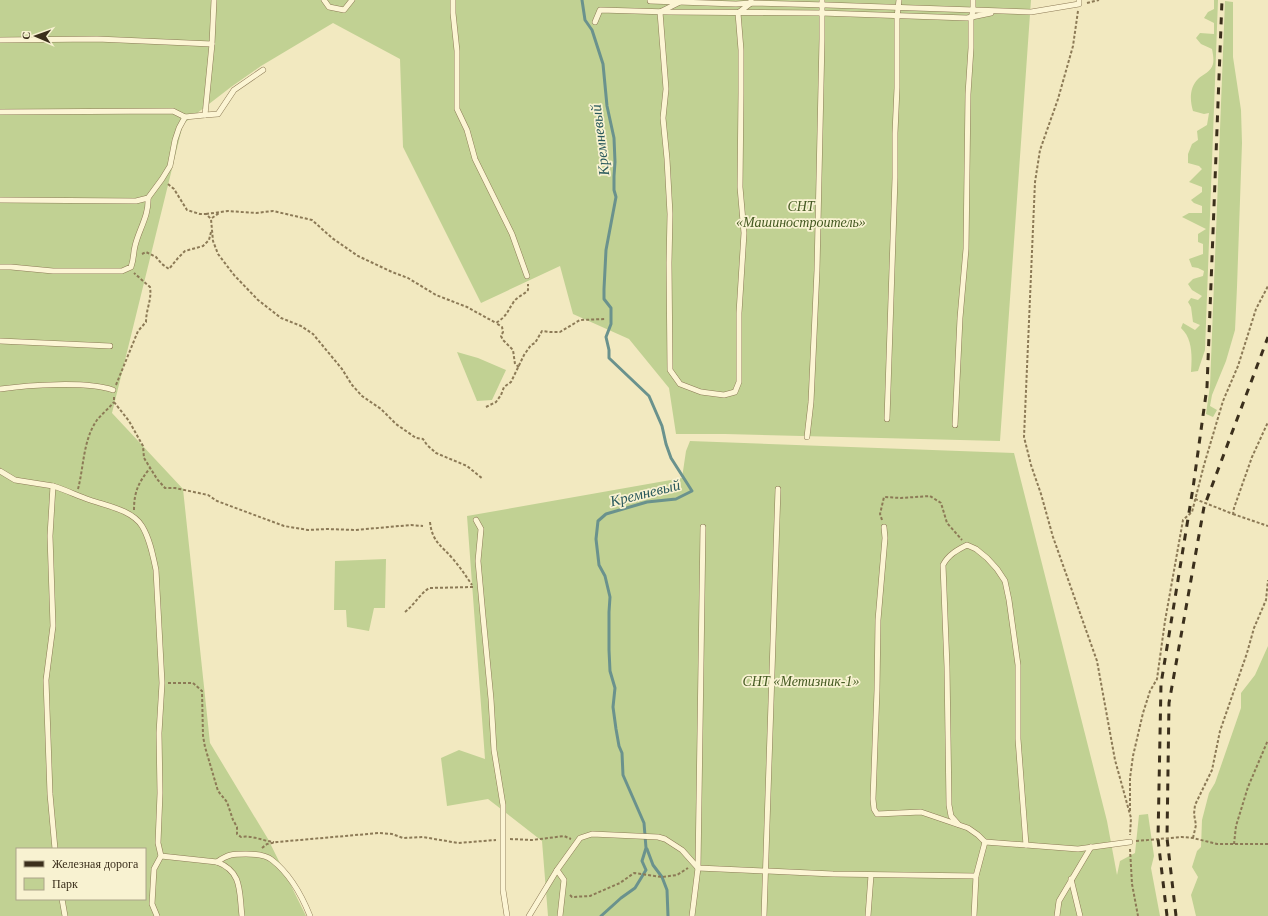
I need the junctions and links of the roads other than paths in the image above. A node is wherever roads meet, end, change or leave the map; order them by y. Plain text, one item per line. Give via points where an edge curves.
1 (214, 0) edge
2 (324, 0) edge
3 (352, 0) edge
4 (453, 0) edge
5 (650, 0) edge
6 (899, 0) edge
7 (973, 0) edge
8 (680, 1) edge
9 (751, 2) edge
10 (822, 2) edge
11 (1079, 2) edge
12 (899, 8) junction
13 (973, 11) junction
14 (1000, 11) junction
15 (660, 12) junction
16 (738, 13) junction
17 (821, 13) junction
18 (897, 17) junction
19 (971, 18) junction
20 (594, 22) dead end
21 (0, 40) edge
22 (212, 44) junction
23 (263, 70) dead end
24 (0, 112) edge
25 (205, 115) junction
26 (185, 118) junction
27 (148, 198) junction
28 (0, 200) edge
29 (0, 267) edge
30 (527, 276) road end
31 (0, 341) edge
32 (110, 346) dead end
33 (0, 389) edge
34 (114, 390) road end
35 (887, 419) dead end
36 (955, 425) dead end
37 (807, 437) dead end
38 (0, 471) edge
39 (52, 486) junction
40 (778, 489) dead end
41 (476, 520) dead end
42 (703, 527) dead end
43 (884, 527) road end
44 (958, 824) junction
45 (984, 842) junction
46 (1130, 842) road end
47 (1026, 845) junction
48 (1091, 847) junction
49 (55, 848) edge
50 (161, 856) junction
51 (217, 862) junction
52 (698, 868) junction
53 (557, 870) junction
54 (766, 871) junction
55 (871, 875) junction
56 (976, 876) junction
57 (1071, 879) junction
58 (62, 900) edge
59 (65, 916) edge
60 (157, 916) edge
61 (242, 916) edge
62 (310, 916) edge
63 (507, 916) edge
64 (529, 916) edge
65 (560, 916) edge
66 (692, 916) edge
67 (764, 916) edge
68 (868, 916) edge
69 (974, 916) edge
70 (1057, 916) edge
71 (1080, 916) edge

1 - 22 lane
2 - 3 lane via 329,6 344,10
4 - 30 lane via 457,51 457,108 467,130 475,159 512,234
5 - 8 lane
6 - 12 lane
7 - 13 lane
8 - 9 lane via 736,4
8 - 15 lane
9 - 10 lane
9 - 16 lane
10 - 12 lane
10 - 17 lane
11 - 14 lane via 1032,12
12 - 13 lane
12 - 18 lane
13 - 14 lane
13 - 19 lane
14 - 19 lane
15 - 16 lane
15 - 16 lane via 666,89 663,118 670,214 670,370 680,384 700,392 724,395 735,392 739,382 739,313 744,233 740,187 741,86
15 - 20 lane via 600,10
16 - 17 lane
17 - 18 lane
17 - 37 lane via 817,270
18 - 19 lane
18 - 35 lane
19 - 36 lane via 966,249
21 - 22 lane via 98,39
22 - 25 lane
23 - 25 lane via 234,90 218,114
24 - 26 lane via 173,111
25 - 26 lane
26 - 27 lane via 175,140 170,166
27 - 28 lane via 136,201
27 - 29 lane via 148,208 134,247 131,267 122,271 53,271
31 - 32 lane
33 - 34 lane via 80,386
38 - 39 lane via 14,480
39 - 49 lane via 50,536 53,626 46,680 50,794
39 - 50 lane via 135,518 142,525 148,538 156,570 162,683 158,843
40 - 54 lane
41 - 63 lane via 480,529 479,567 494,750 503,805 503,890
42 - 52 lane
43 - 44 lane via 878,620 874,810 877,814 921,812
44 - 45 lane via 968,828
44 - 47 lane via 951,816 949,805 948,673 943,565 947,558 967,545 976,549 997,569 1005,581 1008,594 1018,665 1018,739
45 - 47 lane
45 - 56 lane
46 - 48 lane
47 - 48 lane via 1078,849
48 - 57 lane
50 - 51 lane
50 - 60 lane via 154,869 153,882 152,904
51 - 61 lane via 224,864 236,875
51 - 62 lane via 226,855 254,854 272,860 295,885
52 - 53 lane via 682,850 665,839 592,834 580,838
52 - 54 lane
52 - 66 lane
53 - 64 lane
53 - 65 lane via 564,880
54 - 55 lane
54 - 67 lane
55 - 56 lane
55 - 68 lane
56 - 69 lane
57 - 70 lane via 1059,900
57 - 71 lane
58 - 59 lane

